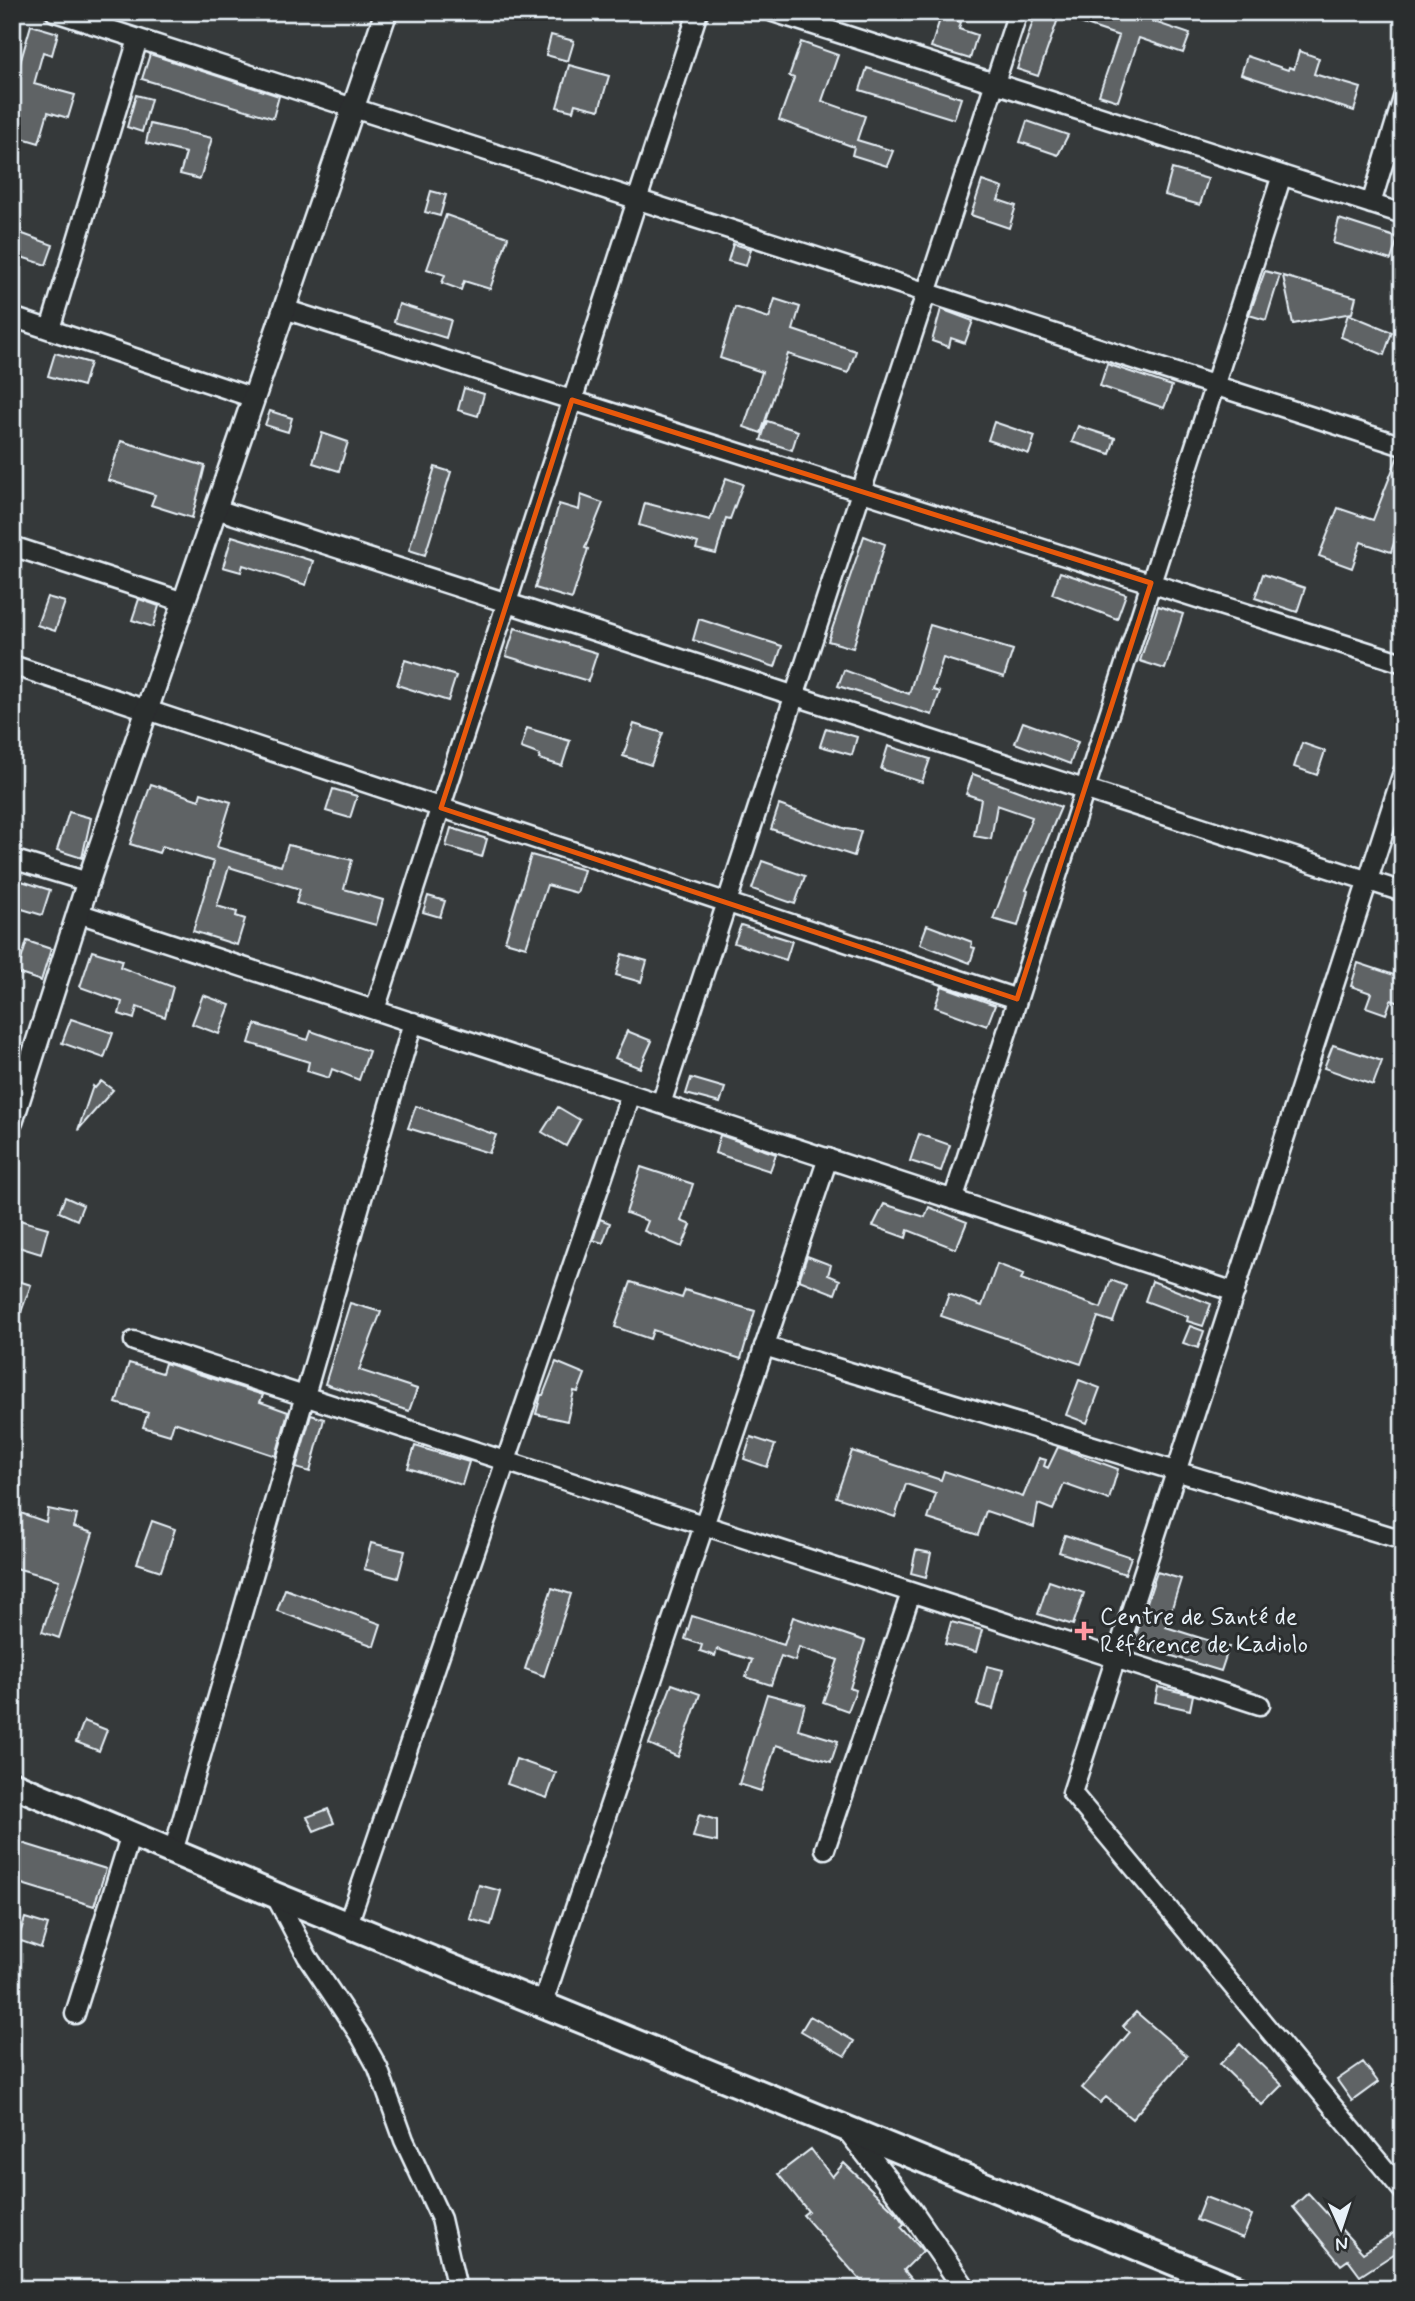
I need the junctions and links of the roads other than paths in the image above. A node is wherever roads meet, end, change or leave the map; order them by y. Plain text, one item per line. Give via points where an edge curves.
1 (55, 12) edge
2 (386, 12) edge
3 (698, 12) edge
4 (773, 12) edge
5 (1018, 12) edge
6 (138, 39) junction
7 (995, 83) junction
8 (1403, 98) edge
9 (353, 108) junction
10 (1282, 175) junction
11 (637, 200) junction
12 (1371, 204) junction
13 (1403, 214) edge
14 (926, 293) junction
15 (284, 309) junction
16 (12, 317) edge
17 (50, 329) junction
18 (1214, 386) junction
19 (254, 398) junction
20 (572, 400) junction
21 (1403, 446) edge
22 (862, 492) junction
23 (216, 509) junction
24 (12, 546) edge
25 (1151, 583) junction
26 (184, 602) junction
27 (507, 603) junction
28 (1403, 663) edge
29 (12, 665) edge
30 (795, 696) junction
31 (147, 710) junction
32 (1403, 772) edge
33 (1085, 789) junction
34 (441, 808) junction
35 (12, 859) edge
36 (1368, 880) junction
37 (88, 882) junction
38 (1403, 891) edge
39 (727, 903) junction
40 (78, 913) junction
41 (1017, 999) junction
42 (375, 1010) junction
43 (413, 1023) junction
44 (16, 1094) edge
45 (631, 1094) junction
46 (661, 1104) junction
47 (12, 1121) edge
48 (828, 1158) junction
49 (953, 1200) junction
50 (1235, 1292) junction
51 (134, 1341) dead end
52 (764, 1346) junction
53 (304, 1396) junction
54 (506, 1461) junction
55 (1177, 1471) junction
56 (704, 1525) junction
57 (1403, 1540) edge
58 (911, 1593) junction
59 (1116, 1659) junction
60 (1260, 1705) dead end
61 (12, 1784) edge
62 (131, 1834) junction
63 (825, 1849) dead end
64 (173, 1852) junction
65 (275, 1895) junction
66 (348, 1924) junction
67 (542, 2003) junction
68 (75, 2014) dead end
69 (844, 2125) junction
70 (1403, 2191) edge
71 (457, 2289) edge
72 (965, 2289) edge
73 (1239, 2289) edge

1 - 6 street
2 - 9 street
3 - 11 street
4 - 7 street
5 - 7 street
6 - 9 street
6 - 17 street
7 - 10 street
7 - 14 street
8 - 12 street
9 - 11 street
9 - 15 street
10 - 12 street
10 - 18 street
11 - 14 street
11 - 20 street
12 - 13 street
14 - 18 street
14 - 22 street
15 - 19 street
15 - 20 street
16 - 17 street
17 - 19 street
18 - 21 street
18 - 25 street
19 - 23 street
20 - 22 street
20 - 27 street
22 - 25 street
22 - 30 street
23 - 26 street
23 - 27 street
24 - 26 street
25 - 28 street
25 - 33 street
26 - 31 street
27 - 30 street
27 - 34 street
29 - 31 street
30 - 33 street
30 - 39 street
31 - 34 street
31 - 37 street
32 - 36 street
33 - 36 street
33 - 41 street
34 - 39 street
34 - 42 street
35 - 37 street
36 - 38 street
36 - 50 street
37 - 40 street
39 - 41 street
39 - 46 street
40 - 42 street
40 - 44 street
41 - 49 street
42 - 43 street
43 - 45 street
43 - 53 street
44 - 47 street
45 - 46 street
45 - 54 street
46 - 48 street
48 - 49 street
48 - 52 street
49 - 50 street
50 - 55 street
51 - 53 street
52 - 55 street
52 - 56 street
53 - 54 street
53 - 64 street
54 - 56 street
54 - 66 street
55 - 57 street
55 - 59 street
56 - 58 street
56 - 67 street
58 - 59 street
58 - 63 street
59 - 60 street
59 - 70 street via 1072,1793
61 - 62 main road
62 - 64 main road
62 - 68 street
64 - 65 main road
65 - 66 main road
65 - 71 street via 307,1956 378,2067 404,2140 441,2219
66 - 67 main road
67 - 69 main road
69 - 72 street
69 - 73 main road

